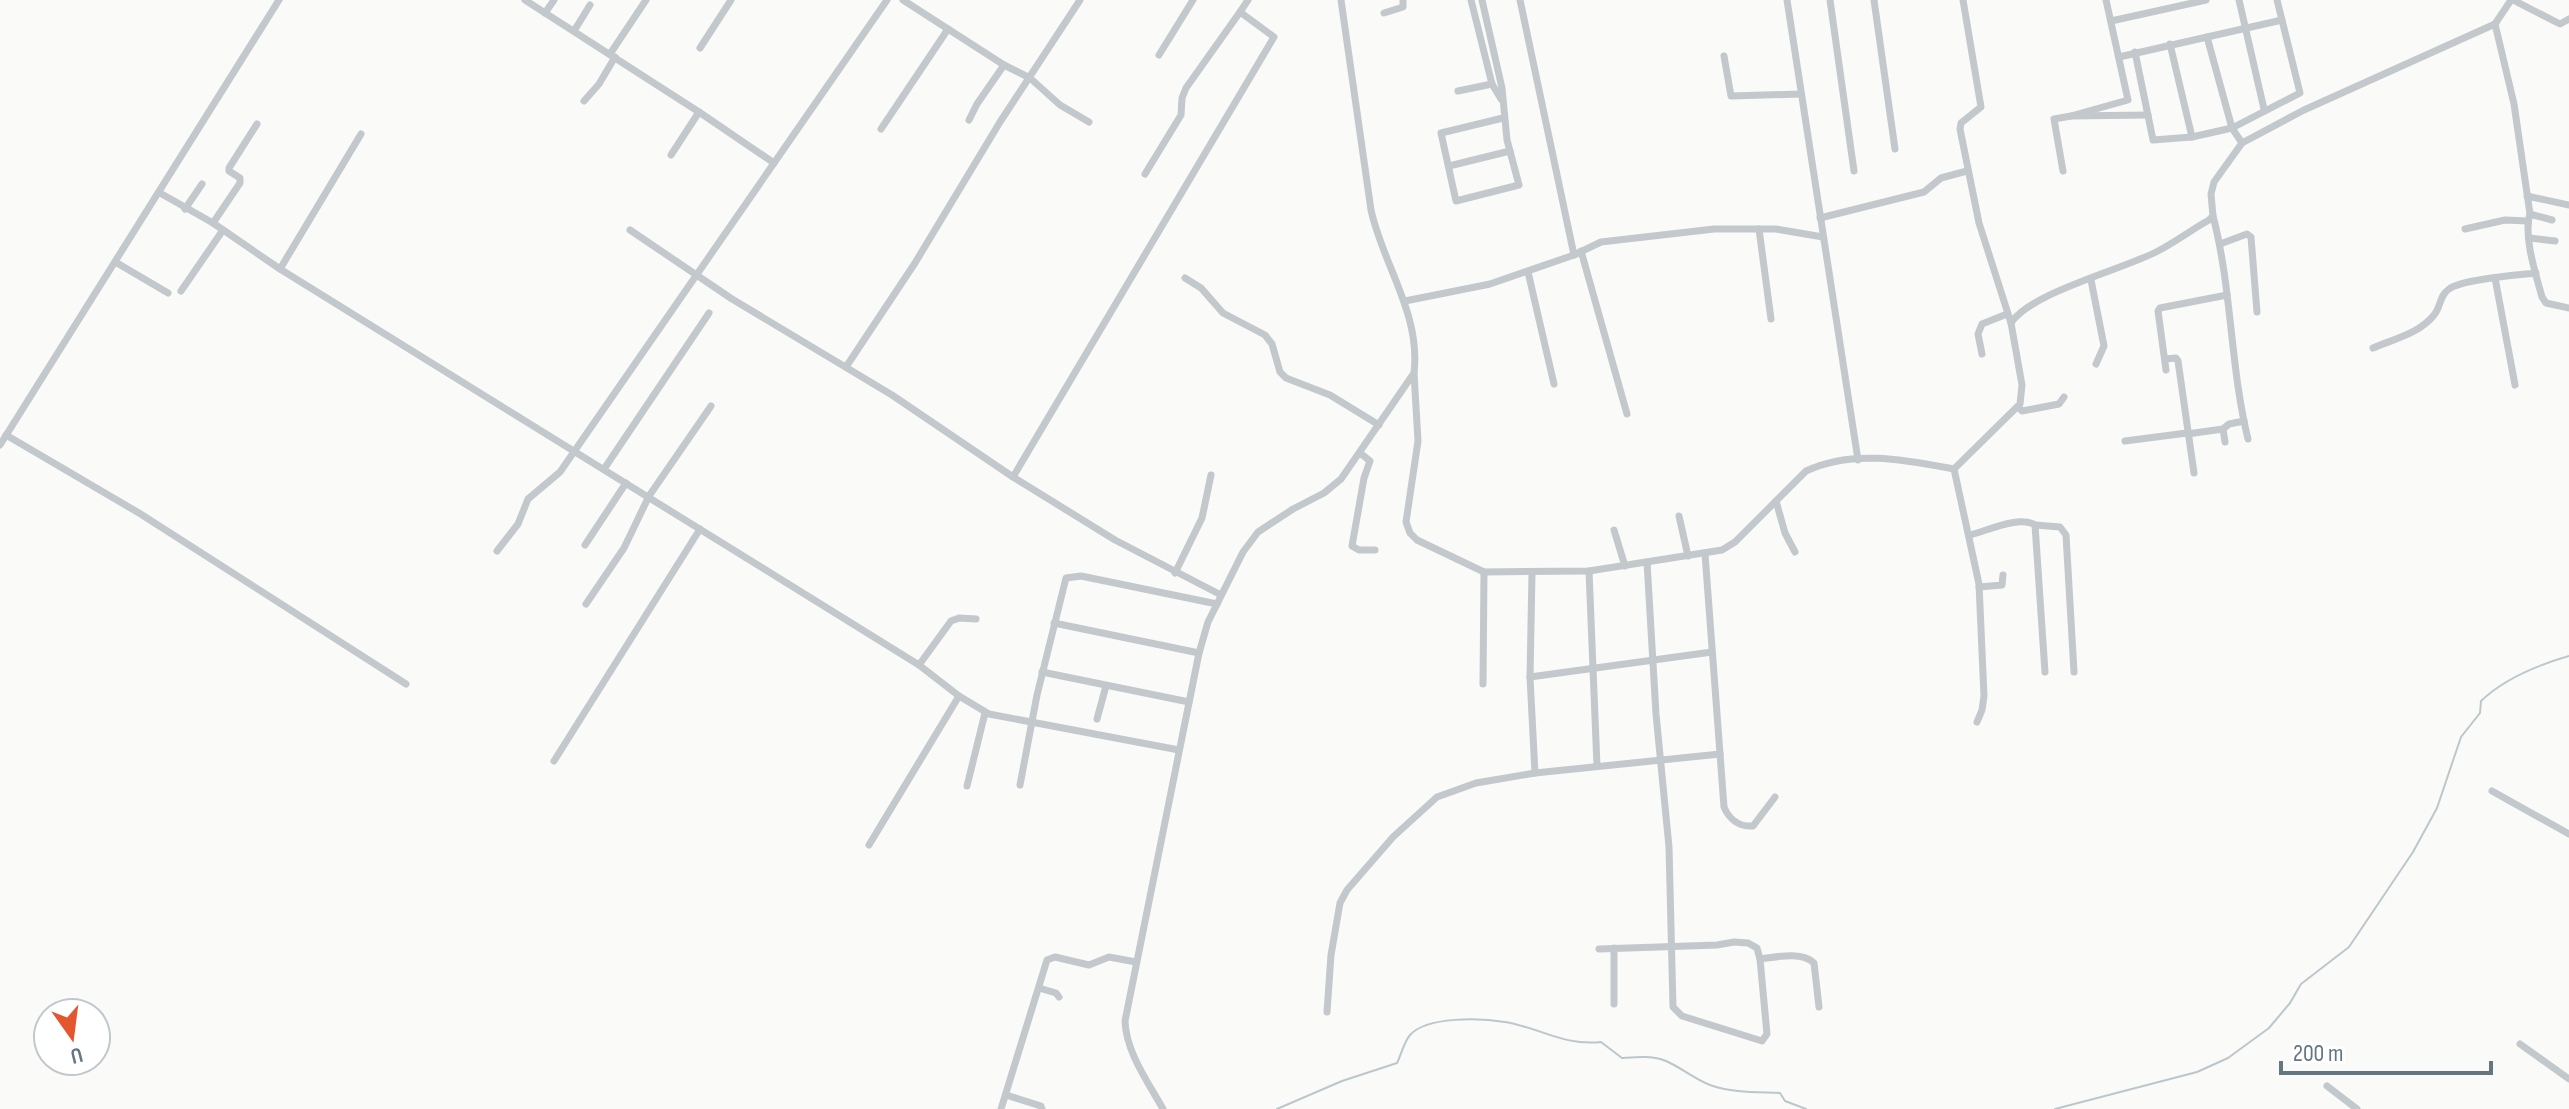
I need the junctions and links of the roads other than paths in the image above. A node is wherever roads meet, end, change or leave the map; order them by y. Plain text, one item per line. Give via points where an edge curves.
1 (279, 0) edge
2 (525, 0) edge
3 (554, 0) edge
4 (646, 0) edge
5 (731, 0) edge
6 (887, 0) edge
7 (903, 0) edge
8 (1080, 0) edge
9 (1193, 0) edge
10 (1248, 0) edge
11 (1341, 0) edge
12 (1403, 0) edge
13 (1471, 0) edge
14 (1482, 0) edge
15 (1520, 0) edge
16 (1787, 0) edge
17 (1830, 0) edge
18 (1874, 0) edge
19 (1963, 0) edge
20 (2106, 0) edge
21 (2206, 0) edge
22 (2239, 0) edge
23 (2277, 0) edge
24 (2512, 0) edge
25 (590, 5) dead end
26 (1240, 12) junction
27 (545, 13) junction
28 (1384, 13) dead end
29 (2569, 19) edge
30 (2282, 20) junction
31 (2111, 21) junction
32 (2495, 24) junction
33 (2246, 28) junction
34 (948, 29) junction
35 (574, 31) junction
36 (2207, 37) junction
37 (2170, 44) junction
38 (700, 48) dead end
39 (2135, 52) junction
40 (613, 55) junction
41 (1159, 55) dead end
42 (1724, 56) dead end
43 (2119, 57) junction
44 (1004, 65) junction
45 (1030, 78) junction
46 (1492, 84) junction
47 (1458, 91) dead end
48 (1801, 94) junction
49 (1501, 99) junction
50 (584, 101) dead end
51 (2264, 109) junction
52 (699, 112) junction
53 (2148, 115) junction
54 (2071, 116) junction
55 (1503, 118) junction
56 (969, 120) dead end
57 (1089, 122) dead end
58 (257, 124) dead end
59 (2232, 128) junction
60 (881, 129) dead end
61 (361, 134) dead end
62 (2192, 137) junction
63 (2242, 143) junction
64 (1895, 149) dead end
65 (1510, 151) junction
66 (671, 155) dead end
67 (774, 163) junction
68 (1449, 166) junction
69 (1854, 171) dead end
70 (1967, 171) junction
71 (2063, 171) dead end
72 (1145, 174) dead end
73 (202, 184) dead end
74 (160, 193) junction
75 (2527, 196) junction
76 (2569, 205) edge
77 (185, 209) junction
78 (2213, 216) junction
79 (1820, 218) junction
80 (2529, 218) junction
81 (2552, 220) dead end
82 (213, 223) junction
83 (1759, 229) junction
84 (2465, 229) dead end
85 (223, 230) junction
86 (630, 230) dead end
87 (1823, 237) junction
88 (2530, 238) junction
89 (2555, 241) dead end
90 (2220, 244) junction
91 (1578, 253) junction
92 (117, 263) junction
93 (280, 269) junction
94 (1528, 272) junction
95 (2536, 273) junction
96 (698, 275) junction
97 (1185, 278) dead end
98 (2495, 278) junction
99 (2091, 280) junction
100 (181, 291) dead end
101 (168, 293) dead end
102 (2227, 295) junction
103 (1405, 301) junction
104 (2569, 308) edge
105 (2257, 312) dead end
106 (709, 313) dead end
107 (2007, 314) junction
108 (1771, 319) dead end
109 (2011, 323) junction
110 (2373, 348) dead end
111 (1982, 354) dead end
112 (2165, 359) junction
113 (2096, 364) dead end
114 (846, 367) junction
115 (2166, 370) dead end
116 (1414, 373) junction
117 (1554, 384) dead end
118 (2515, 385) dead end
119 (2064, 397) dead end
120 (711, 406) dead end
121 (2019, 408) junction
122 (1627, 414) dead end
123 (2244, 421) junction
124 (1379, 425) junction
125 (2223, 429) junction
126 (2187, 433) junction
127 (6, 435) junction
128 (2248, 439) dead end
129 (2125, 441) dead end
130 (2225, 442) dead end
131 (0, 445) edge
132 (575, 450) junction
133 (1360, 453) junction
134 (1858, 460) junction
135 (604, 469) junction
136 (1954, 469) junction
137 (2194, 473) dead end
138 (1211, 475) dead end
139 (1013, 477) junction
140 (626, 483) junction
141 (649, 496) junction
142 (1776, 501) junction
143 (1679, 516) dead end
144 (2035, 525) junction
145 (700, 529) junction
146 (1614, 530) dead end
147 (1970, 535) junction
148 (585, 545) dead end
149 (1375, 550) dead end
150 (497, 551) dead end
151 (1795, 552) dead end
152 (1705, 554) junction
153 (1688, 556) junction
154 (1647, 562) junction
155 (1625, 566) junction
156 (1589, 571) junction
157 (1484, 572) junction
158 (1175, 573) junction
159 (1532, 573) junction
160 (2003, 575) dead end
161 (1979, 587) junction
162 (1221, 595) junction
163 (586, 604) dead end
164 (1217, 604) junction
165 (976, 619) dead end
166 (1054, 623) junction
167 (1712, 652) junction
168 (1199, 653) junction
169 (1653, 660) junction
170 (919, 665) junction
171 (1593, 669) junction
172 (1042, 672) junction
173 (2045, 672) dead end
174 (2074, 672) dead end
175 (1530, 677) junction
176 (406, 684) dead end
177 (1483, 684) dead end
178 (1106, 686) junction
179 (959, 696) junction
180 (1189, 702) junction
181 (985, 713) junction
182 (1097, 719) dead end
183 (1031, 721) junction
184 (1977, 722) dead end
185 (1179, 750) junction
186 (1720, 754) junction
187 (1660, 760) junction
188 (554, 761) dead end
189 (1597, 766) junction
190 (1535, 773) junction
191 (1020, 785) dead end
192 (967, 786) dead end
193 (2492, 791) dead end
194 (1775, 797) dead end
195 (2569, 834) edge
196 (869, 845) dead end
197 (1671, 947) junction
198 (1614, 948) junction
199 (1599, 949) dead end
200 (1760, 959) junction
201 (1136, 962) junction
202 (1039, 988) junction
203 (1059, 997) dead end
204 (1614, 1004) dead end
205 (1819, 1007) dead end
206 (1327, 1012) dead end
207 (2520, 1044) dead end
208 (2569, 1079) edge
209 (2327, 1086) dead end
210 (1006, 1095) junction
211 (1001, 1109) edge
212 (1042, 1109) edge
213 (1163, 1109) edge
214 (2357, 1109) edge

1 - 74 street
2 - 27 street
3 - 27 street
4 - 40 street
5 - 38 street
6 - 67 street
7 - 34 street
8 - 45 street
9 - 41 street
10 - 26 street
11 - 103 street via 1371,210
12 - 28 street via 1403,7
13 - 46 street
14 - 49 street
15 - 91 street
16 - 48 street
17 - 69 street
18 - 64 street
19 - 70 street via 1981,100 1978,111 1961,123
20 - 31 street
21 - 31 street
22 - 33 street
23 - 30 street
24 - 29 street via 2560,24
24 - 32 street
25 - 35 street
26 - 72 street via 1186,88 1181,115
26 - 139 street via 1274,37
27 - 35 street
30 - 33 street
30 - 51 street via 2300,93
31 - 43 street
32 - 63 street
32 - 75 street via 2514,104
33 - 36 street
33 - 51 street
34 - 44 street
34 - 60 street
35 - 40 street
36 - 37 street
36 - 59 street
37 - 39 street
37 - 62 street
39 - 43 street
39 - 53 street
40 - 50 street
40 - 52 street
42 - 48 street via 1731,96
43 - 54 street via 2128,100
44 - 45 street
44 - 56 street
45 - 57 street
45 - 114 street
46 - 47 street
46 - 49 street
48 - 79 street
49 - 55 street
51 - 59 street
52 - 66 street
52 - 67 street
53 - 54 street
53 - 62 street via 2153,140
54 - 71 street via 2054,119
55 - 65 street
55 - 68 street via 1441,133
58 - 82 street via 229,168 240,183
59 - 62 street
59 - 63 street
61 - 93 street
63 - 78 street via 2214,182
65 - 68 street
65 - 68 street via 1519,185 1456,201
67 - 96 street
70 - 79 street via 1941,178 1924,192
70 - 107 street
73 - 77 street
74 - 77 street
74 - 92 street
75 - 76 street
75 - 80 street
77 - 82 street
78 - 90 street
78 - 99 street via 2155,253
79 - 87 street
80 - 81 street
80 - 84 street
80 - 88 street
82 - 85 street
83 - 87 street
83 - 91 street via 1601,242
83 - 108 street
85 - 93 street
85 - 100 street
86 - 96 street
87 - 134 street
88 - 89 street
88 - 95 street
90 - 102 street
90 - 105 street via 2251,237
91 - 94 street
91 - 122 street
92 - 101 street
92 - 127 street
93 - 132 street
94 - 103 street
94 - 117 street
95 - 98 street
95 - 104 street via 2543,301
96 - 114 street
96 - 132 street
97 - 124 street via 1223,313 1268,338 1286,378 1330,395
98 - 110 street via 2450,287 2430,320
98 - 118 street
99 - 109 street via 2036,301
99 - 113 street via 2104,346
102 - 112 street via 2160,308
102 - 123 street
103 - 116 street
106 - 135 street
107 - 109 street
107 - 111 street via 1982,324
109 - 121 street via 2022,385
112 - 115 street
112 - 126 street via 2178,361
114 - 139 street
116 - 124 street
116 - 157 street via 1418,441 1407,527 1417,540
119 - 121 street via 2059,404
120 - 141 street
121 - 136 street
123 - 125 street
123 - 128 street
124 - 133 street
125 - 126 street
125 - 130 street
126 - 129 street
126 - 137 street
127 - 131 street
127 - 176 street
132 - 135 street
132 - 150 street via 560,472 528,499 518,524
133 - 149 street via 1370,461 1352,546
133 - 162 street via 1333,487 1258,532
134 - 136 street via 1900,459
134 - 142 street via 1829,462 1806,471
135 - 140 street
136 - 147 street
138 - 158 street via 1202,518
139 - 158 street
140 - 141 street
140 - 148 street
141 - 145 street
141 - 163 street via 624,548
142 - 151 street
142 - 152 street via 1730,546
143 - 153 street
144 - 147 street via 2018,523
144 - 173 street
144 - 174 street via 2060,527 2066,535
145 - 170 street
145 - 188 street
146 - 155 street
147 - 161 street
152 - 153 street
152 - 167 street
153 - 154 street
154 - 155 street
154 - 169 street
155 - 156 street
156 - 159 street
156 - 171 street
157 - 159 street
157 - 177 street
158 - 162 street
159 - 175 street
160 - 161 street via 2002,585
161 - 184 street via 1984,696
162 - 164 street
164 - 166 street via 1071,576 1063,583
164 - 168 street
165 - 170 street via 951,621
166 - 168 street
166 - 172 street
167 - 169 street
167 - 186 street
168 - 180 street
169 - 171 street
169 - 187 street
170 - 179 street
171 - 175 street
171 - 189 street
172 - 178 street
172 - 183 street
175 - 190 street
178 - 180 street
178 - 182 street
179 - 181 street
179 - 196 street
180 - 185 street
181 - 183 street
181 - 192 street
183 - 185 street
183 - 191 street
185 - 201 street
186 - 187 street
186 - 194 street via 1724,807 1736,822 1756,824
187 - 189 street
187 - 197 street
189 - 190 street
190 - 206 street via 1476,783 1437,797 1364,870 1340,903
193 - 195 street
197 - 198 street
197 - 200 street via 1741,942 1757,948
197 - 200 street via 1678,1014 1762,1041 1767,1034
198 - 199 street
198 - 204 street
200 - 205 street via 1811,959
201 - 202 street via 1109,957 1089,965 1050,957
201 - 213 street via 1125,1029
202 - 203 street
202 - 210 street
207 - 208 street
209 - 214 street
210 - 211 street
210 - 212 street

